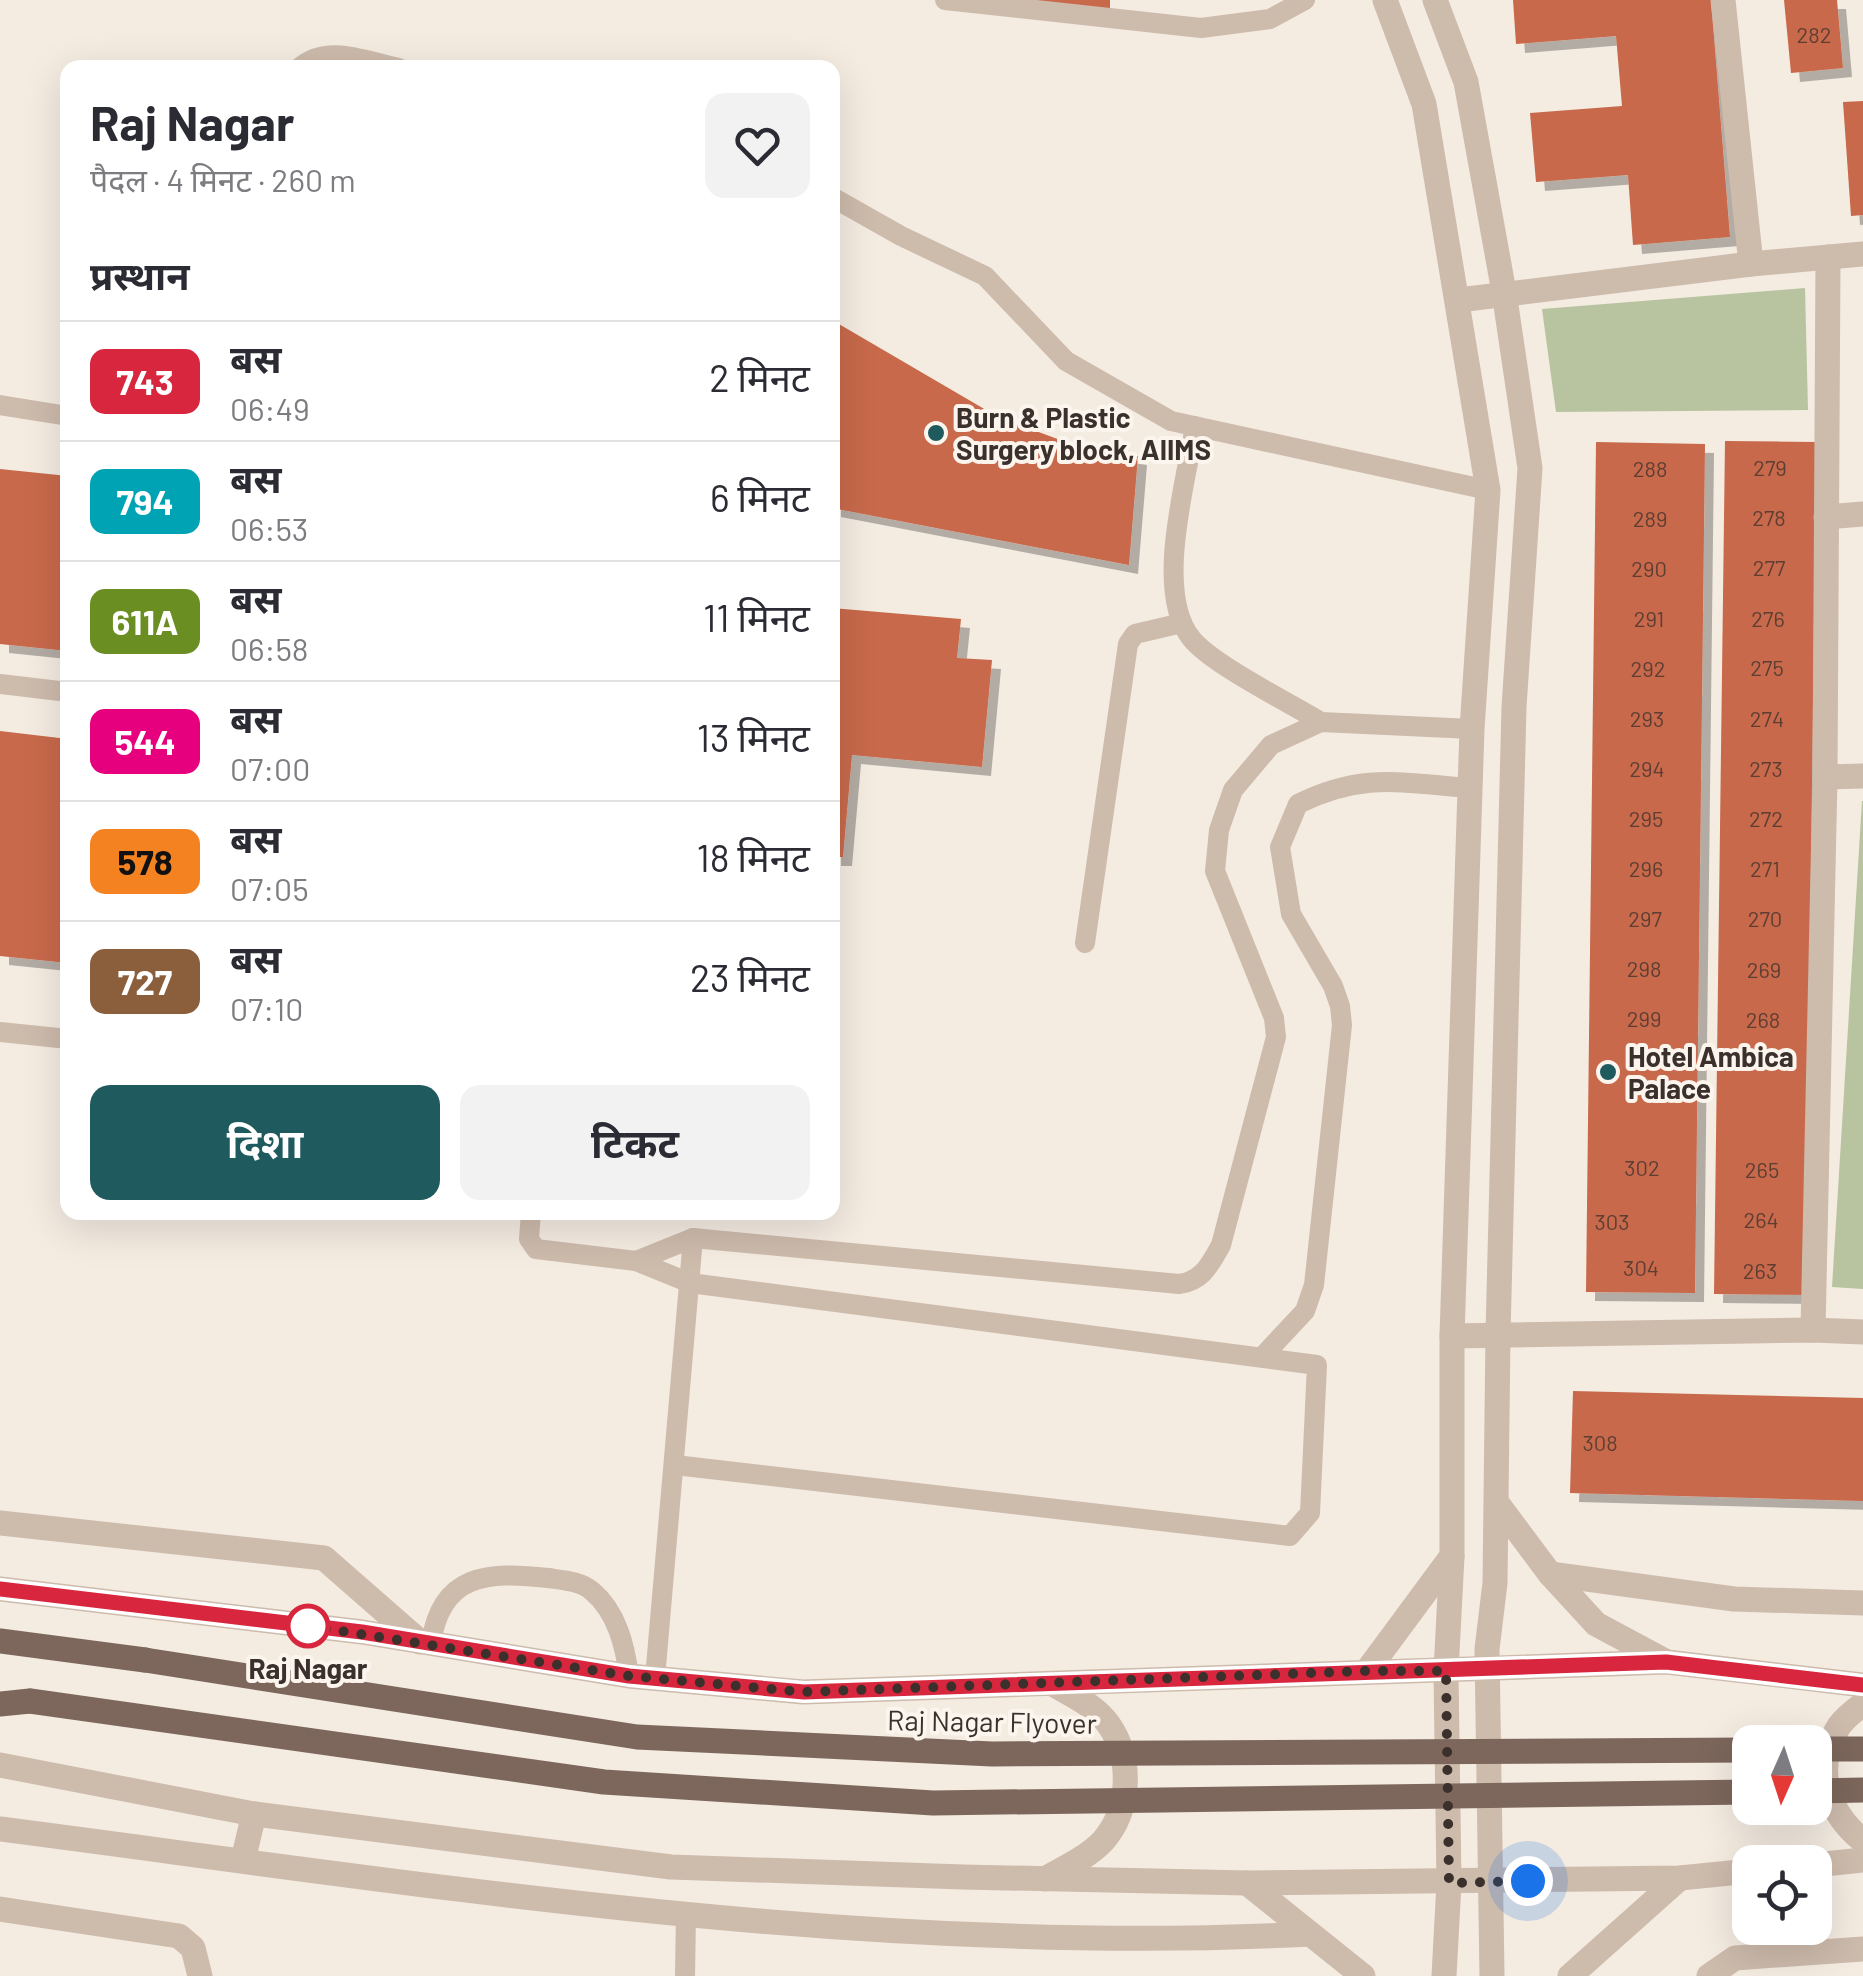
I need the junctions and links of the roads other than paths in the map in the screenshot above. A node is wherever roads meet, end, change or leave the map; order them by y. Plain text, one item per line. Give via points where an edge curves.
1 (945, 0) edge
2 (1304, 0) edge
3 (1385, 0) edge
4 (1435, 0) edge
5 (1723, 0) edge
6 (308, 60) edge
7 (361, 60) edge
8 (840, 202) edge
9 (1863, 254) edge
10 (1828, 256) junction
11 (1751, 264) junction
12 (1504, 292) junction
13 (1459, 300) junction
14 (0, 405) edge
15 (60, 415) edge
16 (1195, 426) junction
17 (1488, 490) junction
18 (1863, 514) edge
19 (1826, 517) junction
20 (1182, 622) junction
21 (0, 684) edge
22 (60, 691) edge
23 (1321, 722) junction
24 (1472, 729) junction
25 (1863, 776) edge
26 (1825, 777) junction
27 (1471, 788) junction
28 (1085, 943) dead end
29 (0, 1032) edge
30 (60, 1039) edge
31 (531, 1220) edge
32 (693, 1238) junction
33 (636, 1261) junction
34 (690, 1283) junction
35 (1813, 1330) junction
36 (1863, 1332) edge
37 (1498, 1334) junction
38 (1452, 1336) junction
39 (1262, 1358) junction
40 (674, 1465) junction
41 (1497, 1503) junction
42 (0, 1524) edge
43 (1452, 1556) junction
44 (1550, 1574) junction
45 (0, 1589) edge
46 (1863, 1602) edge
47 (0, 1641) edge
48 (426, 1643) junction
49 (1666, 1662) junction
50 (1488, 1669) junction
51 (1367, 1671) junction
52 (1446, 1671) junction
53 (642, 1677) junction
54 (1053, 1684) junction
55 (1863, 1685) edge
56 (0, 1704) edge
57 (1863, 1704) edge
58 (1863, 1749) edge
59 (1732, 1750) edge
60 (1832, 1750) edge
61 (0, 1765) edge
62 (1863, 1790) edge
63 (1832, 1791) edge
64 (1732, 1792) edge
65 (254, 1814) junction
66 (0, 1829) edge
67 (1863, 1841) edge
68 (243, 1860) junction
69 (1863, 1860) edge
70 (1832, 1863) edge
71 (1732, 1874) edge
72 (1680, 1878) junction
73 (1045, 1879) junction
74 (1491, 1882) junction
75 (1247, 1883) junction
76 (1449, 1883) junction
77 (0, 1909) edge
78 (686, 1912) junction
79 (1310, 1934) junction
80 (1863, 1948) edge
81 (200, 1976) edge
82 (685, 1976) edge
83 (1363, 1976) edge
84 (1444, 1976) edge
85 (1492, 1976) edge
86 (1570, 1976) edge
87 (1710, 1976) edge

1 - 2 lane via 1202,28 1270,19
3 - 13 street via 1424,104
4 - 12 street via 1466,82
5 - 11 street
6 - 7 lane via 328,53
8 - 16 lane via 984,276 1066,361 1172,422
9 - 10 street
10 - 11 street
10 - 19 street
11 - 12 street
12 - 13 street
12 - 37 street via 1530,468 1514,707
13 - 17 street
14 - 15 lane
16 - 17 lane
16 - 20 lane via 1174,573
17 - 24 street
18 - 19 street
19 - 26 street
20 - 23 lane via 1210,654
20 - 28 lane via 1135,634 1128,644
21 - 22 lane
23 - 24 lane
23 - 32 lane via 1271,744 1233,790 1218,830 1215,871 1276,1037 1222,1245 1204,1274 1179,1284
24 - 27 street
25 - 26 street
26 - 35 street
27 - 38 street
27 - 39 lane via 1364,781 1331,788 1298,804 1280,848 1292,914 1333,986 1342,1025 1314,1285 1304,1310
29 - 30 lane
31 - 33 lane via 528,1239 536,1248
32 - 33 lane
32 - 34 lane
33 - 34 lane
34 - 39 lane
34 - 40 lane
35 - 36 street
35 - 37 street
37 - 38 street
37 - 41 street
38 - 43 street
39 - 40 lane via 1317,1365 1310,1513 1290,1536
40 - 53 lane
41 - 44 street
41 - 50 street
42 - 48 street via 324,1558
43 - 51 street
43 - 52 street
44 - 46 street via 1734,1600
44 - 49 street via 1596,1624
45 - 48 street
47 - 59 main road, Raj Nagar Flyover, bridge via 637,1737 992,1754
48 - 53 street
48 - 53 lane via 443,1601 466,1582 490,1576 572,1582 592,1590 615,1621
49 - 50 street
49 - 55 street
50 - 52 street
50 - 74 street
51 - 52 street
51 - 54 street
52 - 76 street
53 - 54 street via 804,1692
54 - 73 street via 1110,1726 1125,1798 1100,1844
56 - 64 main road, bridge via 30,1701 604,1782 933,1803
57 - 67 street via 1840,1724 1826,1757 1828,1792 1843,1825
58 - 60 main road, bridge
61 - 65 street
62 - 63 main road, bridge
65 - 68 street
65 - 73 street via 671,1866
66 - 68 street
68 - 78 street
69 - 70 street
71 - 72 street
72 - 74 street
72 - 86 street
73 - 75 street
74 - 76 street
74 - 85 street
75 - 76 street
75 - 79 street
76 - 84 street
77 - 81 street via 178,1936 193,1948
78 - 79 street via 906,1932
78 - 82 lane
79 - 83 street
80 - 87 street via 1736,1958

